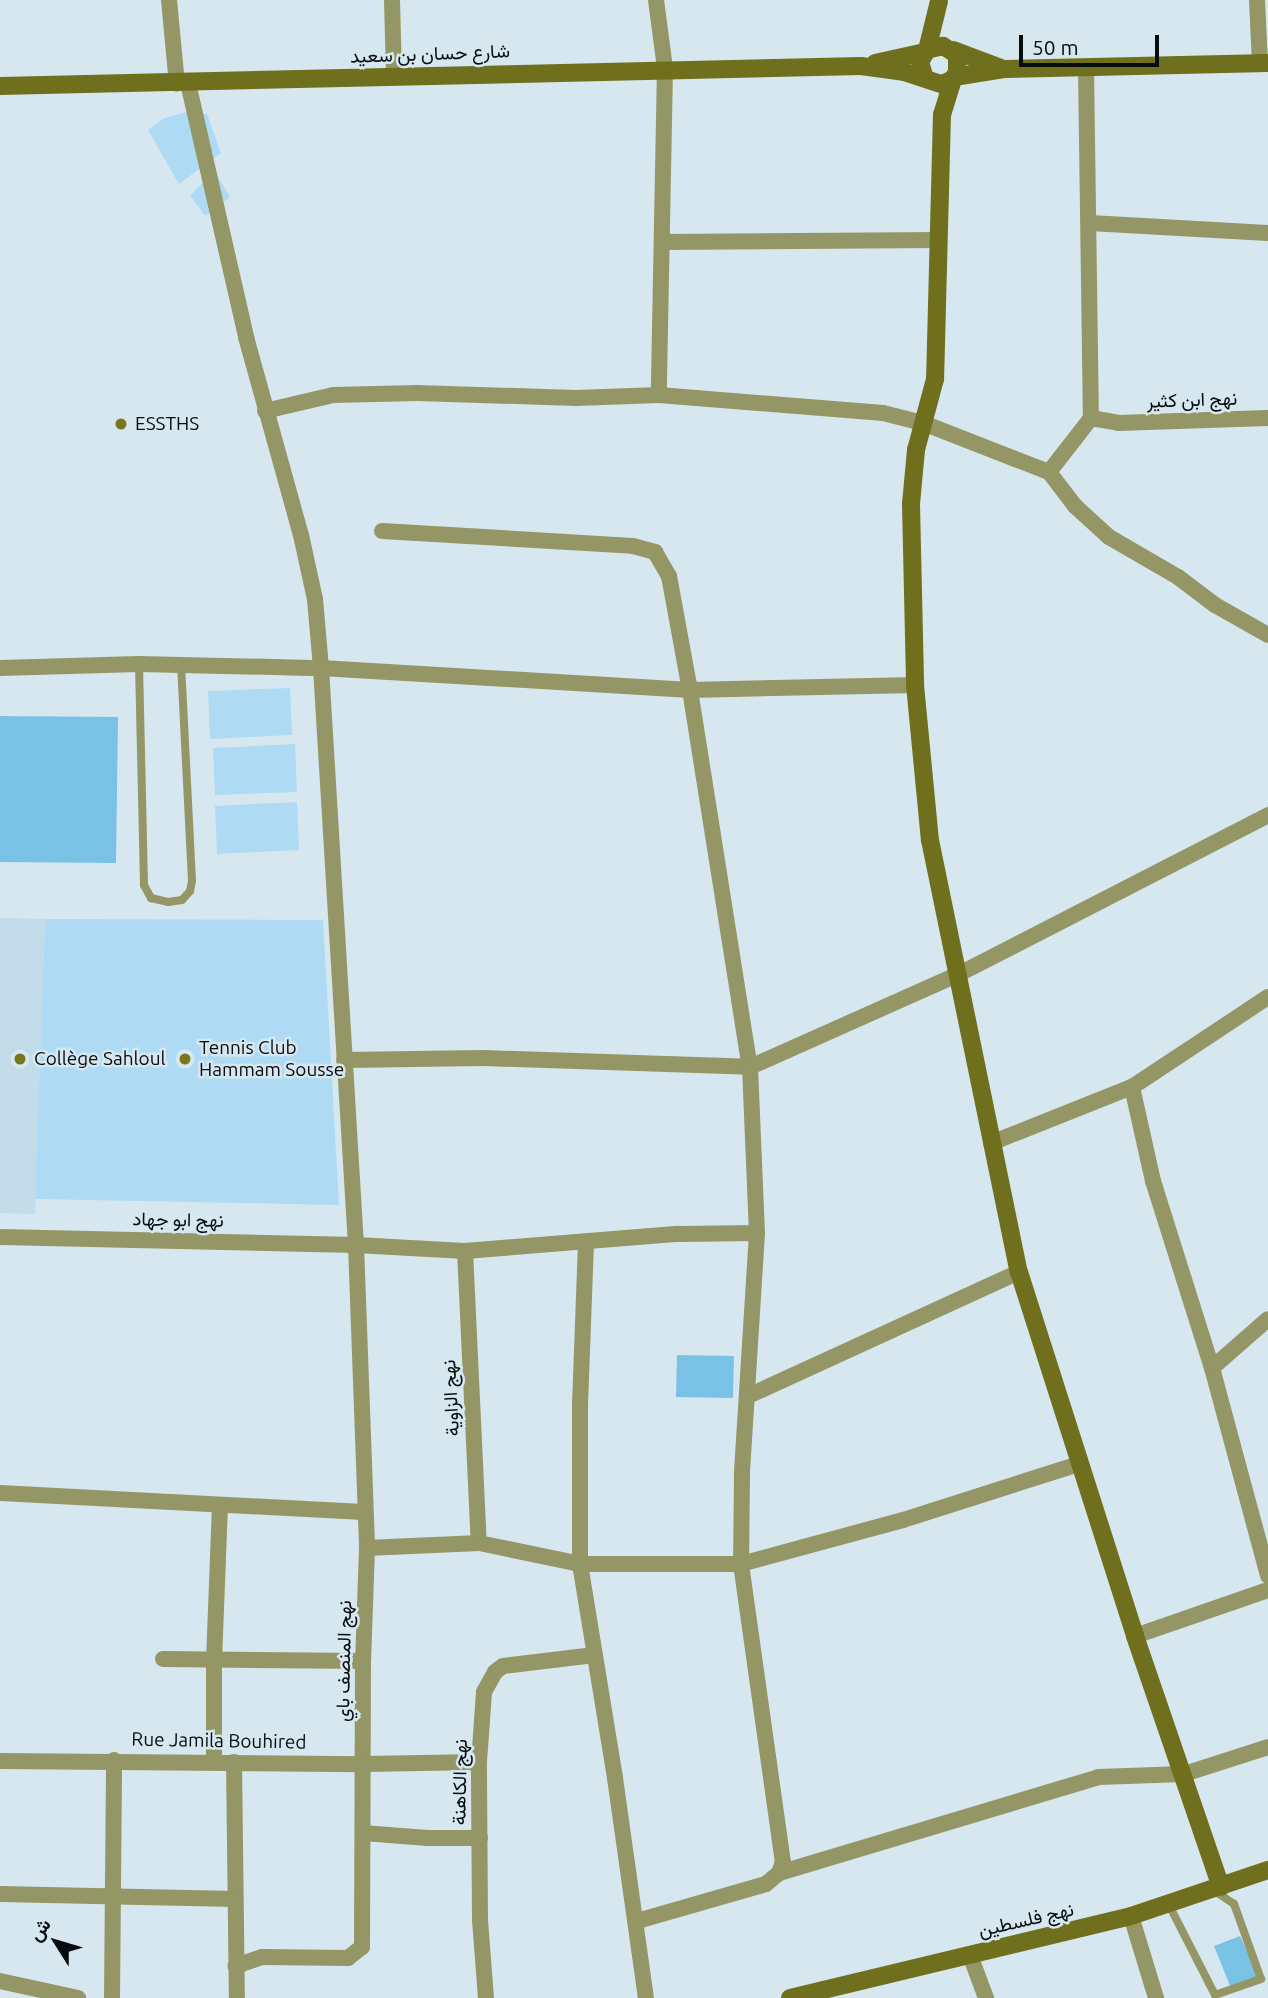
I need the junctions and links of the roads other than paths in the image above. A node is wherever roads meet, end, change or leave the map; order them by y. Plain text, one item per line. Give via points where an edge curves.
1 (169, 0) edge
2 (392, 0) edge
3 (656, 0) edge
4 (1257, 0) edge
5 (939, 1) edge
6 (951, 49) junction
7 (926, 51) junction
8 (1264, 63) edge
9 (861, 66) junction
10 (1086, 67) junction
11 (665, 68) junction
12 (1005, 69) junction
13 (394, 77) junction
14 (953, 78) junction
15 (928, 80) junction
16 (182, 84) junction
17 (0, 86) edge
18 (942, 114) junction
19 (1090, 223) junction
20 (1268, 233) edge
21 (938, 240) junction
22 (663, 242) junction
23 (659, 395) junction
24 (265, 411) junction
25 (1091, 418) junction
26 (1268, 418) edge
27 (923, 423) junction
28 (1049, 472) junction
29 (382, 531) dead end
30 (1268, 635) edge
31 (139, 664) junction
32 (181, 666) junction
33 (0, 668) edge
34 (321, 668) junction
35 (915, 685) junction
36 (690, 690) junction
37 (1268, 815) edge
38 (957, 975) junction
39 (1268, 997) edge
40 (344, 1060) junction
41 (750, 1067) junction
42 (1132, 1087) junction
43 (990, 1143) junction
44 (757, 1233) junction
45 (0, 1237) edge
46 (586, 1242) junction
47 (356, 1245) junction
48 (465, 1251) junction
49 (1019, 1272) junction
50 (1268, 1319) edge
51 (1212, 1368) junction
52 (748, 1396) junction
53 (1079, 1464) junction
54 (0, 1493) edge
55 (220, 1505) junction
56 (364, 1512) junction
57 (479, 1543) junction
58 (367, 1548) junction
59 (580, 1564) junction
60 (741, 1564) junction
61 (1268, 1576) edge
62 (1268, 1590) edge
63 (1135, 1636) junction
64 (594, 1655) junction
65 (163, 1659) dead end
66 (214, 1661) junction
67 (363, 1661) junction
68 (1268, 1747) edge
69 (114, 1760) junction
70 (0, 1761) edge
71 (215, 1762) junction
72 (234, 1762) junction
73 (479, 1762) junction
74 (364, 1764) junction
75 (1184, 1774) junction
76 (363, 1833) junction
77 (480, 1838) junction
78 (1268, 1870) edge
79 (779, 1873) junction
80 (1217, 1889) junction
81 (0, 1894) edge
82 (113, 1895) junction
83 (235, 1899) junction
84 (1169, 1905) junction
85 (1131, 1916) junction
86 (637, 1921) junction
87 (970, 1955) junction
88 (236, 1966) junction
89 (0, 1981) edge
90 (78, 1998) edge
91 (112, 1998) edge
92 (237, 1998) edge
93 (486, 1998) edge
94 (646, 1998) edge
95 (790, 1998) edge
96 (985, 1998) edge
97 (1156, 1998) edge

1 - 16 street, نهج المنصف باي
2 - 13 street
3 - 11 street
4 - 8 street
5 - 6 street
5 - 7 street
6 - 7 street via 938,46
6 - 12 street
6 - 14 street via 959,67
7 - 9 street, شارع حسان بن سعيد
7 - 15 street via 920,68
8 - 10 street
9 - 11 street, شارع حسان بن سعيد
9 - 15 street, شارع حسان بن سعيد
10 - 12 street
10 - 19 street
11 - 13 street, شارع حسان بن سعيد
11 - 22 street
12 - 14 street
13 - 16 street, شارع حسان بن سعيد
14 - 15 street via 942,84
14 - 18 street
15 - 18 street via 939,97
16 - 17 street, شارع حسان بن سعيد
16 - 24 street, نهج المنصف باي
18 - 21 street
19 - 20 street
19 - 25 street
21 - 22 street
21 - 27 street via 935,379
22 - 23 street
23 - 24 street via 349,394
23 - 27 street via 883,413
24 - 34 street, نهج المنصف باي via 304,548 315,599
25 - 26 street, نهج ابن كثير via 1118,424
25 - 28 street
27 - 28 street
27 - 35 street via 911,504
28 - 30 street via 1090,523 1178,577 1214,606
29 - 36 street via 633,546 655,552 668,576
31 - 32 street
31 - 32 lane via 144,885 151,898 168,902 182,900 192,881
31 - 33 street
32 - 34 street
34 - 36 street
34 - 40 street, نهج المنصف باي
35 - 36 street
35 - 38 street via 929,840
36 - 41 street
37 - 38 street
38 - 41 street
38 - 43 street
39 - 42 street
40 - 41 street via 518,1058
40 - 47 street, نهج المنصف باي
41 - 44 street
42 - 43 street
42 - 51 street via 1153,1181
43 - 49 street
44 - 46 street, نهج ابو جهاد
44 - 52 street
45 - 47 street, نهج ابو جهاد
46 - 48 street, نهج ابو جهاد
46 - 59 street
47 - 48 street, نهج ابو جهاد
47 - 56 street, نهج المنصف باي
48 - 57 street, نهج الزاوية
49 - 52 street
49 - 53 street
50 - 51 street
51 - 61 street
52 - 60 street
53 - 60 street via 903,1520
53 - 63 street
54 - 55 street
55 - 56 street
55 - 66 street
56 - 58 street, نهج المنصف باي
57 - 58 street
57 - 59 street
58 - 67 street, نهج المنصف باي
59 - 60 street
59 - 64 street
60 - 79 street via 782,1862
62 - 63 street
63 - 75 street
64 - 73 street, نهج الكاهنة via 512,1664 495,1672 484,1692
64 - 86 street
65 - 66 street
66 - 67 street
66 - 71 street
67 - 74 street, نهج المنصف باي
68 - 75 street
69 - 70 street, Rue Jamila Bouhired
69 - 71 street, Rue Jamila Bouhired
69 - 82 street
71 - 72 street, Rue Jamila Bouhired
72 - 74 street, Rue Jamila Bouhired
72 - 83 street
73 - 74 street, Rue Jamila Bouhired
73 - 77 street, نهج الكاهنة
74 - 76 street, نهج المنصف باي
75 - 79 street via 1098,1777
75 - 80 street
76 - 77 street
76 - 88 street, نهج المنصف باي via 362,1947 338,1960 262,1957
77 - 93 street, نهج الكاهنة
78 - 80 street, نهج فلسطين
79 - 86 street via 766,1884
80 - 84 street, نهج فلسطين
80 - 84 lane via 1234,1904 1261,1979 1215,1995
81 - 82 street
82 - 83 street
82 - 91 street
83 - 88 street
84 - 85 street, نهج فلسطين
85 - 87 street, نهج فلسطين
85 - 97 street
86 - 94 street
87 - 95 street, نهج فلسطين
87 - 96 street
88 - 92 street
89 - 90 street

